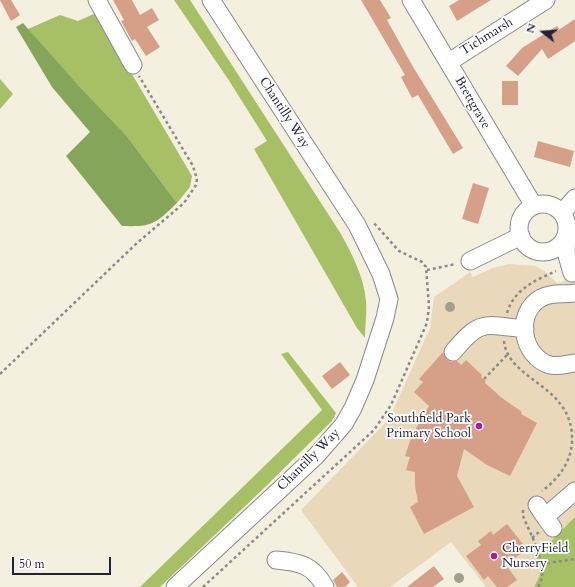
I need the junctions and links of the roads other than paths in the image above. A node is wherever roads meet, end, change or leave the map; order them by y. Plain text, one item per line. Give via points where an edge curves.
1 (98, 0) edge
2 (211, 0) edge
3 (411, 0) edge
4 (546, 0) edge
5 (449, 62) junction
6 (133, 66) road end
7 (575, 198) edge
8 (534, 206) junction
9 (562, 214) junction
10 (567, 230) junction
11 (521, 236) junction
12 (547, 251) junction
13 (470, 261) road end
14 (574, 275) edge
15 (575, 293) edge
16 (524, 329) junction
17 (453, 352) dead end
18 (575, 363) edge
19 (575, 491) edge
20 (540, 510) road end
21 (276, 560) dead end
22 (175, 587) edge
23 (325, 587) edge

1 - 6 street
2 - 22 street, Chantilly Way via 357,225 382,274 389,299 365,380 353,408 339,430 316,456
3 - 5 street, Brettgrave
4 - 5 street, Tichmarsh
5 - 8 street, Brettgrave
7 - 9 street
8 - 9 street via 549,205
8 - 11 street via 522,217
9 - 10 street
10 - 12 street via 559,246
10 - 14 street via 566,252
11 - 12 street via 531,248
11 - 13 street
12 - 14 street via 561,260
15 - 16 street via 548,295 539,299 529,312
16 - 17 street via 478,327 468,334
16 - 18 street via 528,345 540,360 556,366
19 - 20 street
21 - 23 street via 304,565 316,574

